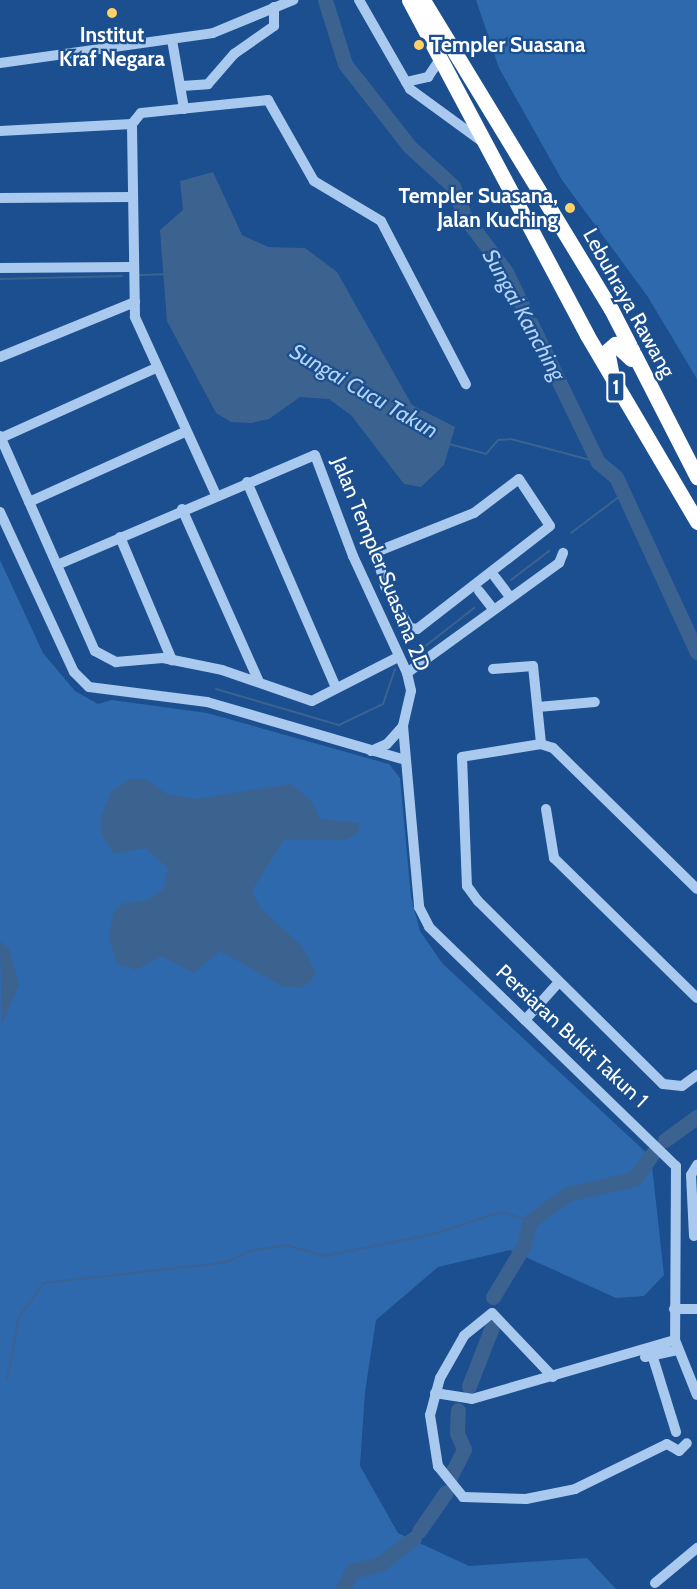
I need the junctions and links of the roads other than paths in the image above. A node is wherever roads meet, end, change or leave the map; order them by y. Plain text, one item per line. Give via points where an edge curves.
1 (293, 0) edge
2 (359, 0) edge
3 (410, 0) edge
4 (423, 0) edge
5 (274, 7) junction
6 (172, 40) junction
7 (440, 59) junction
8 (0, 63) edge
9 (406, 82) junction
10 (182, 86) junction
11 (184, 109) junction
12 (132, 124) junction
13 (0, 131) edge
14 (489, 148) junction
15 (132, 197) junction
16 (0, 198) edge
17 (130, 267) junction
18 (0, 268) edge
19 (135, 302) junction
20 (0, 357) edge
21 (156, 368) junction
22 (648, 377) junction
23 (466, 384) dead end
24 (615, 385) junction
25 (185, 432) junction
26 (0, 437) edge
27 (697, 477) edge
28 (247, 482) junction
29 (216, 495) junction
30 (29, 502) junction
31 (182, 509) junction
32 (0, 512) edge
33 (697, 522) edge
34 (550, 526) joint
35 (120, 537) junction
36 (563, 553) dead end
37 (57, 565) junction
38 (511, 598) junction
39 (494, 610) junction
40 (396, 658) junction
41 (172, 660) junction
42 (493, 669) dead end
43 (407, 673) junction
44 (258, 680) junction
45 (336, 688) junction
46 (595, 702) dead end
47 (538, 707) junction
48 (403, 726) junction
49 (542, 744) junction
50 (371, 752) junction
51 (405, 760) junction
52 (546, 809) dead end
53 (697, 889) edge
54 (559, 982) junction
55 (697, 998) edge
56 (525, 1020) junction
57 (697, 1075) edge
58 (697, 1165) edge
59 (677, 1236) junction
60 (695, 1236) edge
61 (674, 1309) junction
62 (697, 1309) edge
63 (676, 1345) junction
64 (651, 1352) junction
65 (553, 1377) junction
66 (435, 1393) junction
67 (697, 1395) edge
68 (676, 1432) junction
69 (667, 1444) junction
70 (692, 1444) edge
71 (697, 1548) edge
72 (655, 1583) dead end

1 - 5 street
2 - 9 street
3 - 7 highway, 1
4 - 22 highway, Lebuhraya Rawang / 1 via 542,191
5 - 6 street via 213,33
5 - 10 street via 274,26 234,54 208,84
6 - 8 street
6 - 10 street
7 - 9 street via 428,77
7 - 14 highway, 1
9 - 14 street
10 - 11 street
11 - 12 street via 141,113
11 - 23 street via 268,100 314,182 381,220
12 - 13 street
12 - 15 street
14 - 24 highway, 1
15 - 16 street
15 - 17 street
17 - 18 street
17 - 19 street
19 - 20 street
19 - 21 street
21 - 25 street
21 - 26 street
22 - 24 highway via 615,344 607,351
22 - 27 highway, Lebuhraya Rawang / 1
24 - 33 highway, 1
25 - 29 street
25 - 30 street
26 - 30 street
28 - 29 street
28 - 40 street, Jalan Templer Suasana 2D via 315,455
28 - 45 street
29 - 31 street
30 - 37 street
31 - 35 street
31 - 44 street
32 - 50 street via 75,672 89,687 207,702
34 - 34 street via 417,629 410,628 386,586 375,556 416,532 474,513 519,479
35 - 37 street
35 - 41 street
36 - 38 street via 559,562
37 - 41 street via 95,651 116,662
38 - 39 street
38 - 39 street via 497,580 481,593
39 - 43 street
40 - 43 street, Jalan Templer Suasana 2D
40 - 45 street
41 - 44 street
42 - 47 street via 533,666
43 - 48 street, Jalan Templer Suasana 2D via 411,691
44 - 45 street via 312,701
46 - 47 street
47 - 49 street
48 - 50 street via 387,744
48 - 51 street, Jalan Templer Suasana 2D
49 - 53 street via 567,758
49 - 54 street via 470,752 458,766 467,886
50 - 51 street
51 - 56 street, Persiaran Bukit Takun 1 via 419,907 429,927
52 - 55 street via 554,858
54 - 56 street
54 - 57 street via 663,1084 682,1086
56 - 59 street, Persiaran Bukit Takun 1 via 676,1166
58 - 60 street via 691,1175
59 - 60 street
59 - 61 street, Persiaran Bukit Takun 1
61 - 62 street
61 - 63 street, Persiaran Bukit Takun 1
63 - 64 street
63 - 67 street
64 - 65 street
64 - 68 street
65 - 66 street via 472,1399
65 - 66 street via 492,1313 464,1336
66 - 69 street via 430,1415 438,1466 463,1497 526,1499 574,1489
68 - 69 street
68 - 70 street
69 - 70 street via 679,1451
71 - 72 street

